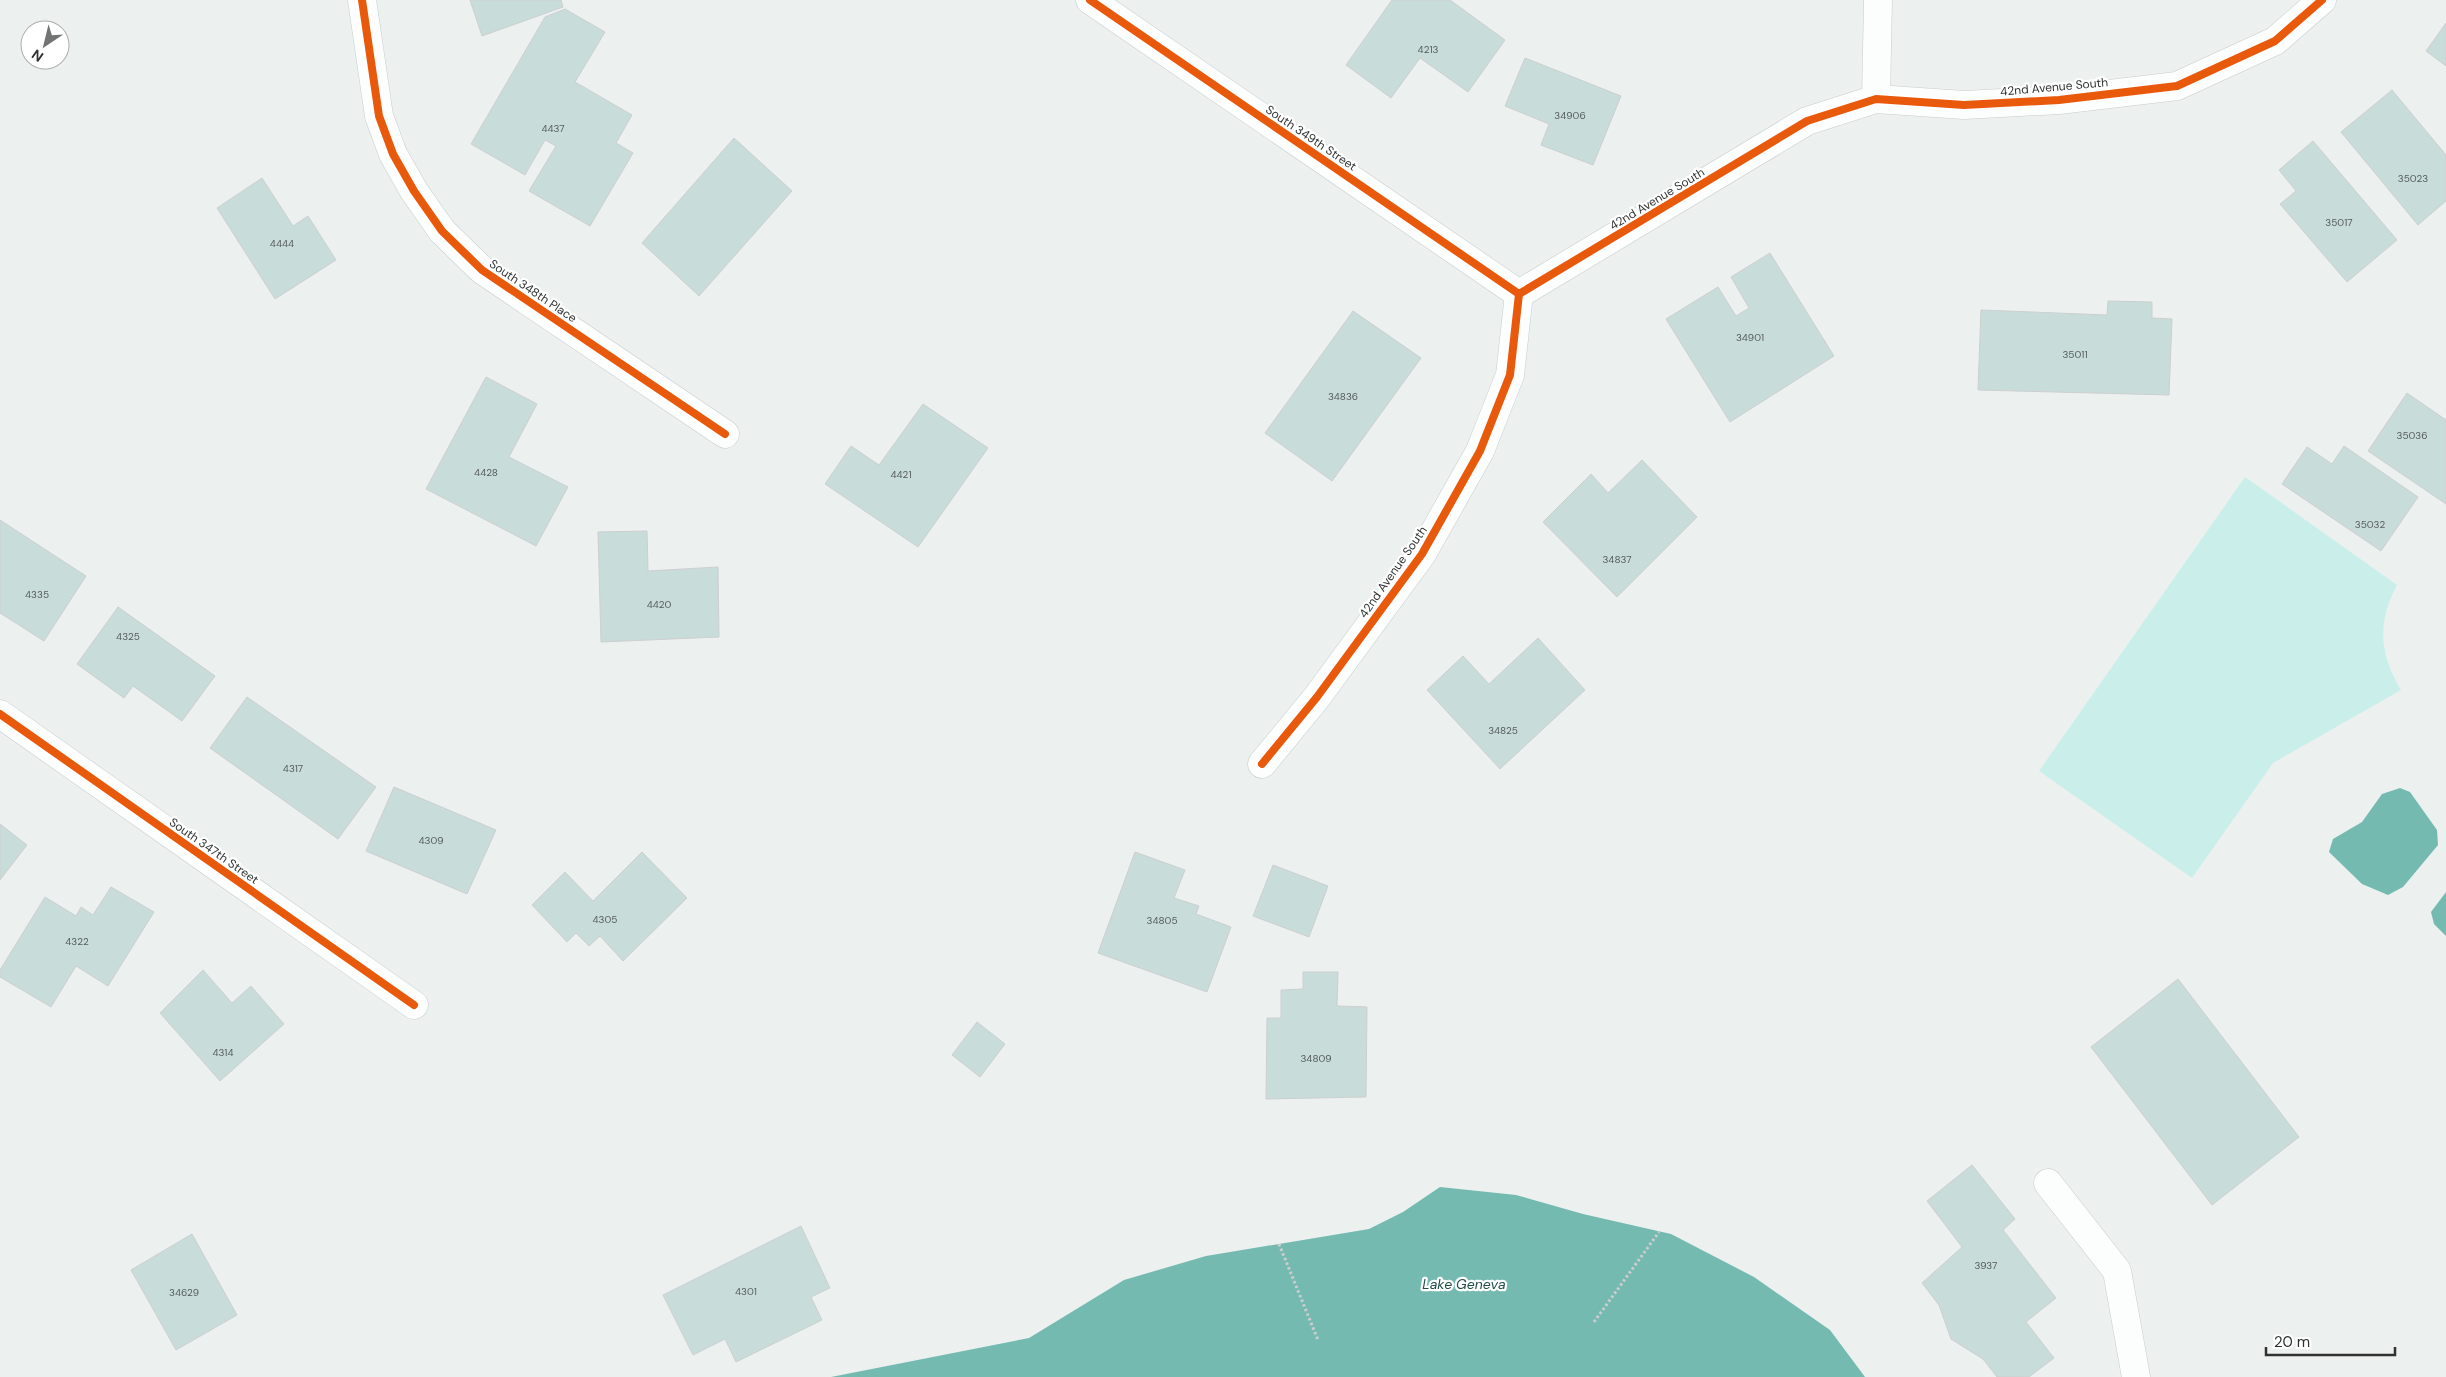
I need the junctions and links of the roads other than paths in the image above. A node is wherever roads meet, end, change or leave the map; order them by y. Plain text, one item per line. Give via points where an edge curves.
1 (362, 0) edge
2 (1090, 0) edge
3 (1878, 0) edge
4 (2322, 0) edge
5 (1876, 99) junction
6 (1519, 294) junction
7 (725, 434) dead end
8 (0, 714) edge
9 (1262, 764) dead end
10 (414, 1006) dead end
11 (2048, 1183) dead end
12 (2136, 1377) edge

1 - 7 street, South 348th Place via 379,116 392,154 442,230 482,270
2 - 6 street, South 349th Street
3 - 5 street
4 - 5 street, 42nd Avenue South via 2274,42 2177,86 2059,100 1974,104
5 - 6 street, 42nd Avenue South via 1806,121
6 - 9 street, 42nd Avenue South via 1510,376 1480,452 1422,554 1317,697
8 - 10 street, South 347th Street
11 - 12 street via 2116,1271

